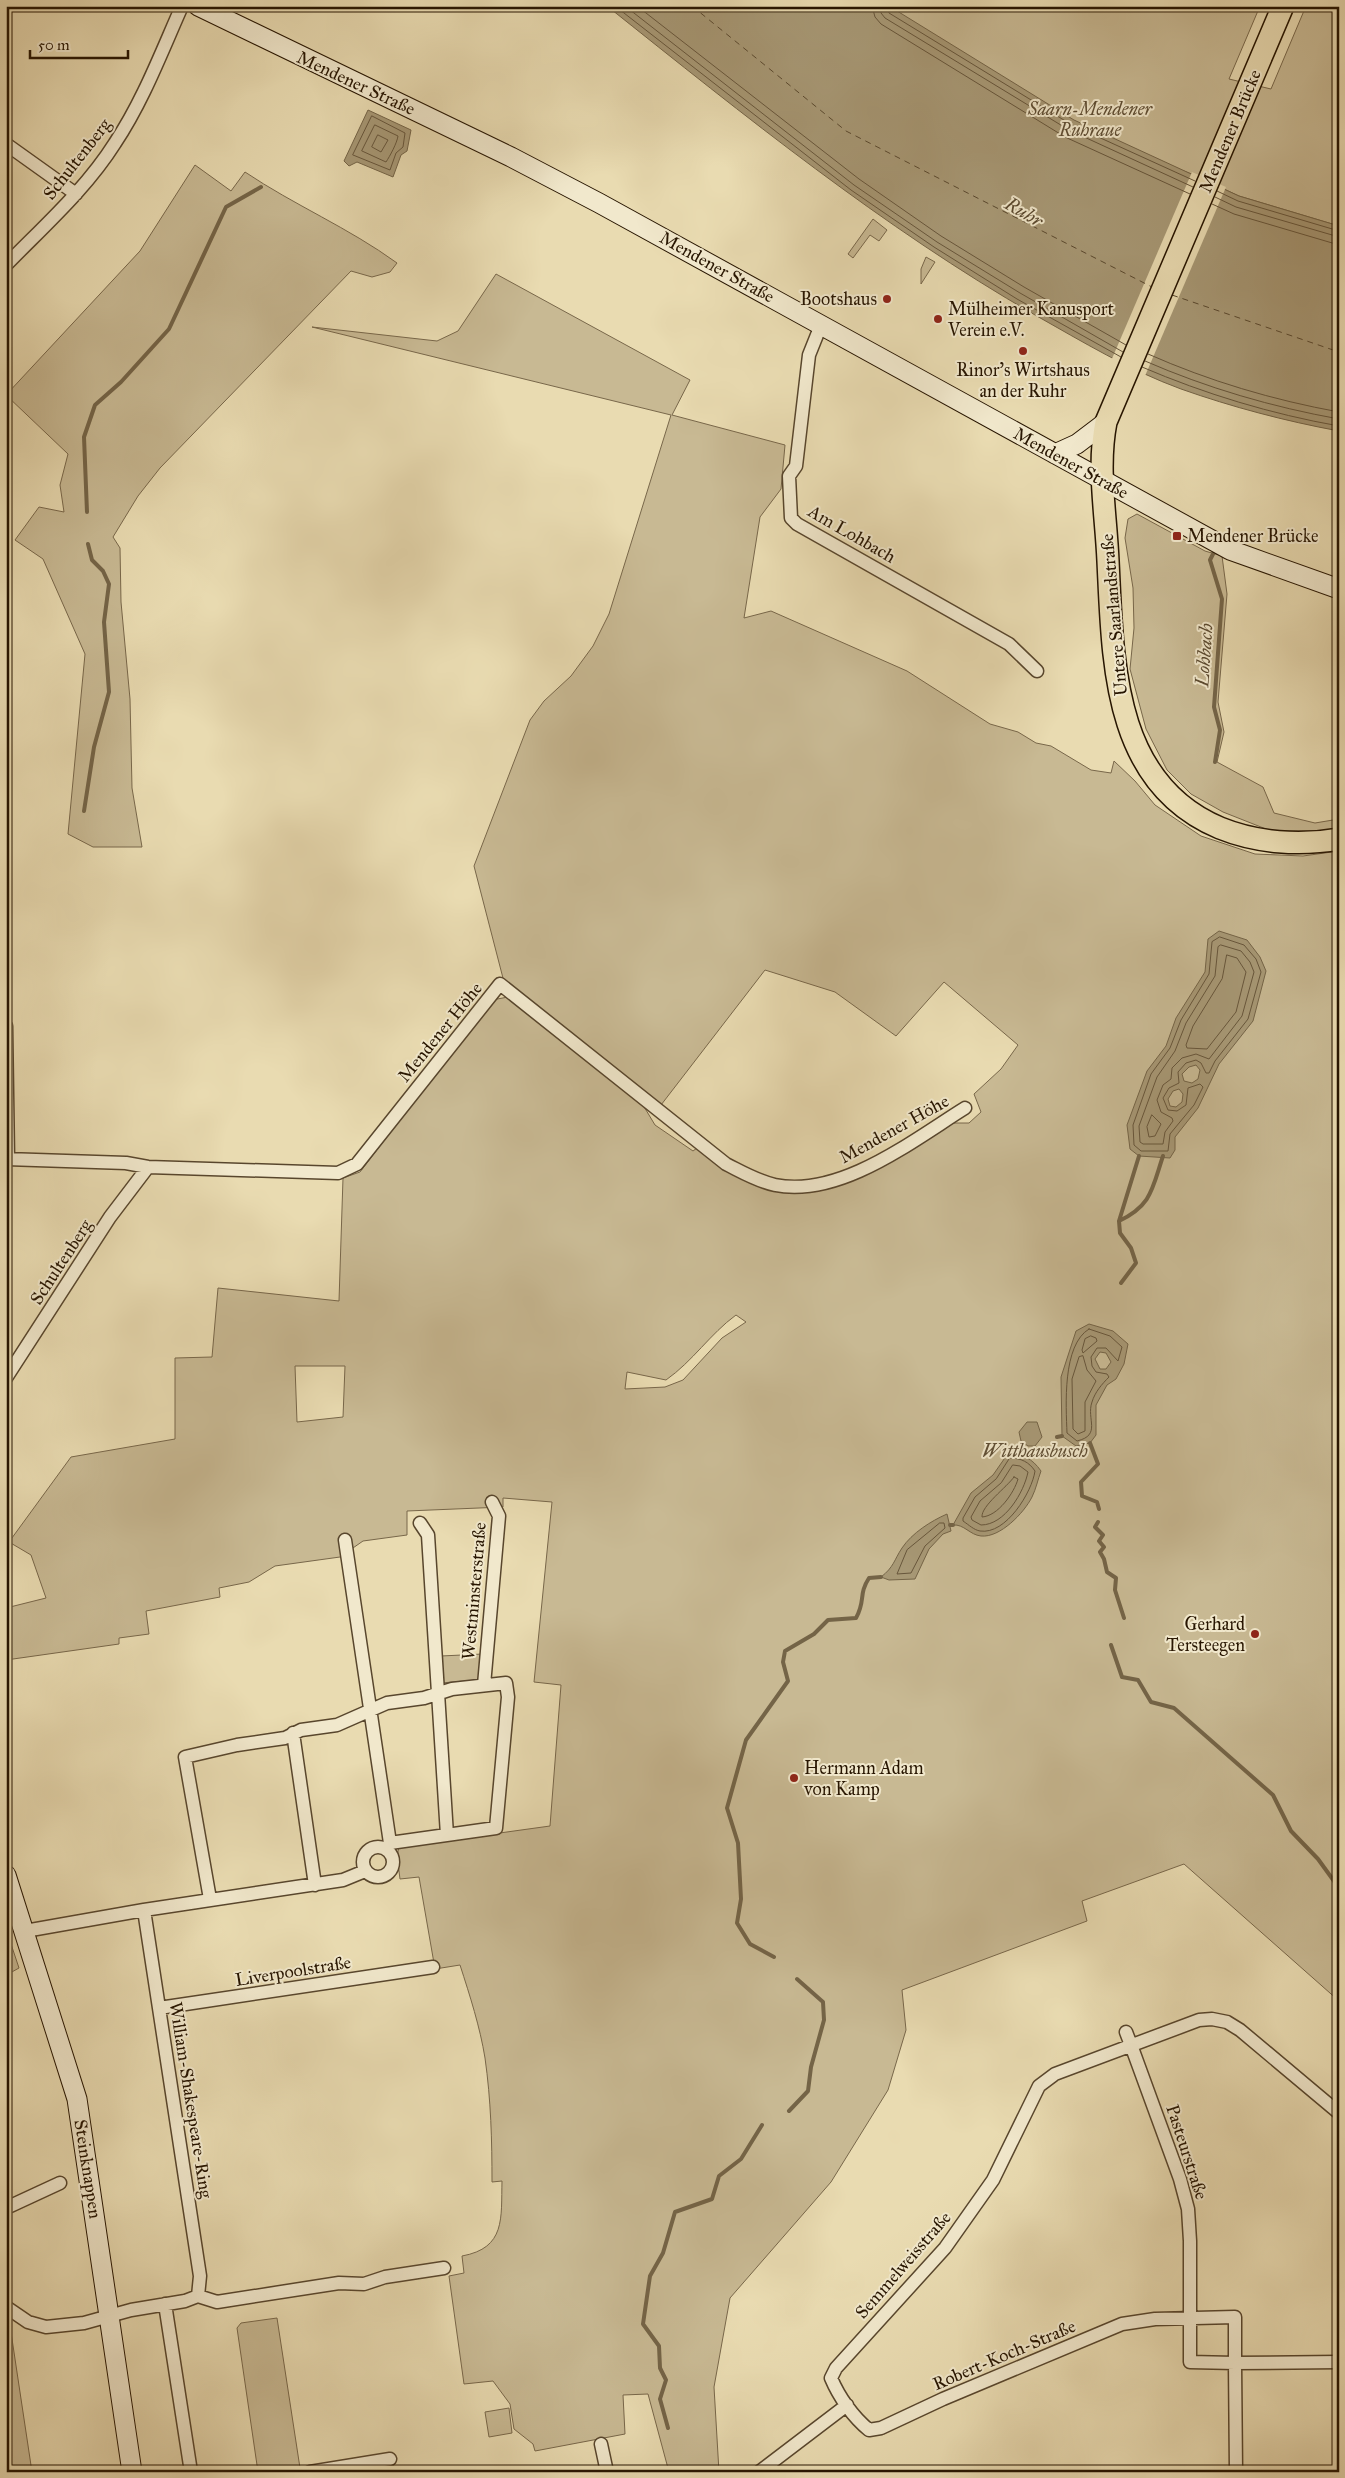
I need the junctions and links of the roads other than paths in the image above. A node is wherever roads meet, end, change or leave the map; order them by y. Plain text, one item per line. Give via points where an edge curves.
1 (182, 6) edge
2 (198, 6) edge
3 (1283, 6) edge
4 (6, 144) edge
5 (76, 194) junction
6 (6, 265) edge
7 (822, 325) junction
8 (1108, 418) junction
9 (1055, 454) junction
10 (1102, 480) junction
11 (1339, 588) edge
12 (1037, 671) dead end
13 (1339, 839) edge
14 (6, 1026) edge
15 (965, 1108) dead end
16 (7, 1159) edge
17 (148, 1167) junction
18 (6, 1378) edge
19 (492, 1502) dead end
20 (420, 1523) dead end
21 (345, 1540) dead end
22 (484, 1686) junction
23 (438, 1692) junction
24 (370, 1711) junction
25 (293, 1733) junction
26 (448, 1835) junction
27 (388, 1846) junction
28 (365, 1871) junction
29 (6, 1875) edge
30 (314, 1885) junction
31 (210, 1899) junction
32 (144, 1910) junction
33 (25, 1931) junction
34 (433, 1967) dead end
35 (159, 2008) junction
36 (1126, 2032) dead end
37 (1131, 2046) junction
38 (1339, 2113) edge
39 (60, 2183) dead end
40 (6, 2208) edge
41 (444, 2268) dead end
42 (198, 2296) junction
43 (166, 2304) junction
44 (6, 2307) edge
45 (110, 2316) junction
46 (1189, 2317) junction
47 (1339, 2362) edge
48 (1235, 2363) junction
49 (847, 2405) junction
50 (601, 2444) dead end
51 (390, 2459) dead end
52 (132, 2472) edge
53 (191, 2472) edge
54 (310, 2472) edge
55 (606, 2472) edge
56 (759, 2472) edge
57 (1236, 2472) edge

1 - 5 street, Schultenberg via 142,98 115,144
2 - 7 main road, Mendener Straße via 511,156
3 - 8 main road, Mendener Brücke
4 - 5 street
5 - 6 street, Schultenberg
7 - 9 main road, Mendener Straße
7 - 12 street, Am Lohbach via 808,355 796,466 789,476 791,518 1009,644
8 - 9 main road via 1077,444
8 - 10 main road, Mendener Brücke via 1102,443
9 - 10 main road, Mendener Straße
10 - 11 main road, Mendener Straße via 1230,550
10 - 13 main road, Untere Saarlandstraße via 1122,707 1143,762 1178,804 1203,821 1236,835 1268,842
14 - 16 street, Mendener Höhe
15 - 17 street, Mendener Höhe via 881,1159 838,1180 814,1186 776,1185 754,1179 726,1164 500,984 357,1164 349,1169 338,1173
16 - 17 street, Mendener Höhe via 126,1163
17 - 18 street, Schultenberg via 110,1217
19 - 22 street, Westminsterstraße via 499,1516
20 - 23 street, Westminsterstraße via 428,1534
21 - 24 street
22 - 23 street, Westminsterstraße
22 - 26 street, Westminsterstraße via 506,1683 508,1697 496,1828
23 - 24 street, Westminsterstraße via 424,1698 387,1702
23 - 26 street, Westminsterstraße
24 - 25 street, Westminsterstraße via 337,1725
24 - 27 street
25 - 30 street
25 - 31 street, Westminsterstraße via 285,1738 185,1757
26 - 27 street, Westminsterstraße
27 - 28 street, Westminsterstraße via 373,1847 365,1853 362,1862
27 - 28 street via 393,1860 389,1872 377,1877
28 - 30 street via 344,1880
29 - 33 main road, Steinknappen
30 - 31 street
31 - 32 street
32 - 33 street
32 - 35 street, William-Shakespeare-Ring
33 - 45 main road, Steinknappen via 77,2099
34 - 35 street, Liverpoolstraße
35 - 42 street, William-Shakespeare-Ring via 200,2276
36 - 37 street, Pasteurstraße
37 - 38 street, Semmelweisstraße via 1200,2020 1227,2022
37 - 46 street, Pasteurstraße via 1180,2179 1188,2210
37 - 49 street, Semmelweisstraße via 1055,2074 1039,2086 993,2180 945,2248 836,2368 831,2378
39 - 40 street
41 - 42 street via 385,2277 364,2284 339,2283 217,2302
42 - 43 street
43 - 45 street
43 - 53 street
44 - 45 street via 28,2322 46,2327
45 - 52 main road, Steinknappen
46 - 48 street via 1190,2362
46 - 48 street, Robert-Koch-Straße via 1235,2317
46 - 49 street, Robert-Koch-Straße via 1122,2324 881,2428 870,2430
47 - 48 street
48 - 57 street
49 - 56 street
50 - 55 street
51 - 54 street

